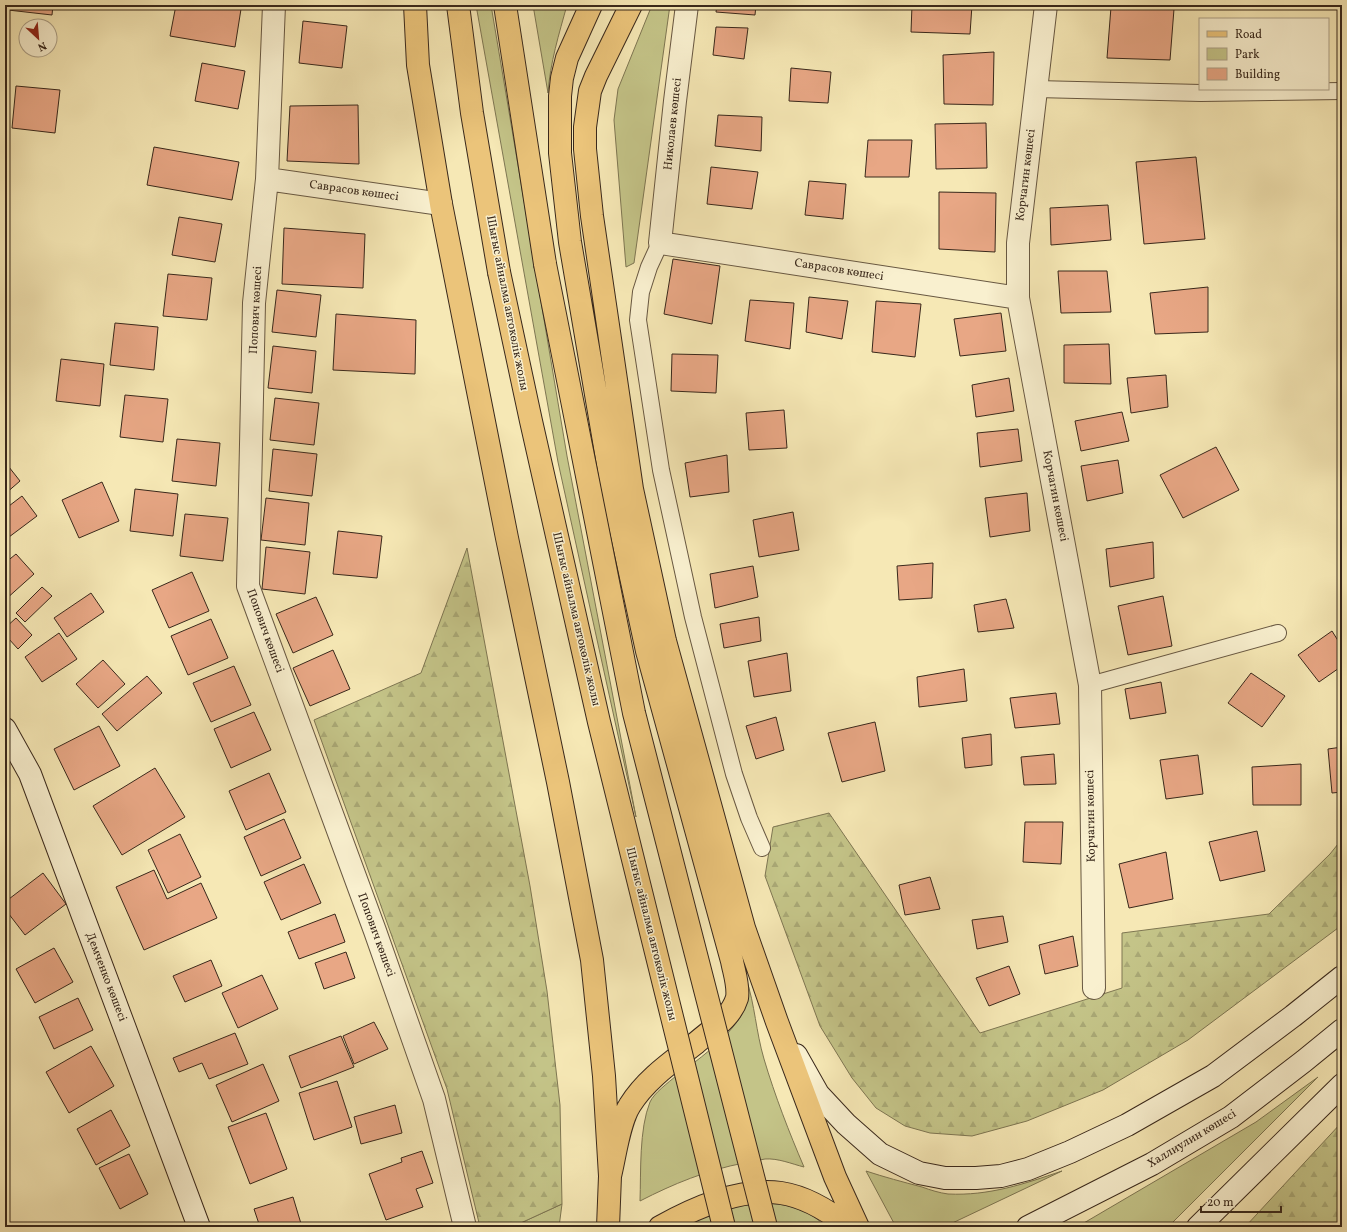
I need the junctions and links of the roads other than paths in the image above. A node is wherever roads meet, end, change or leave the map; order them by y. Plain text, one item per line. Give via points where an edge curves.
1 (274, 5) edge
2 (415, 5) edge
3 (458, 5) edge
4 (505, 5) edge
5 (512, 5) edge
6 (591, 5) edge
7 (631, 5) edge
8 (687, 5) edge
9 (1046, 5) edge
10 (513, 55) junction
11 (1036, 89) junction
12 (1342, 91) edge
13 (267, 179) junction
14 (441, 204) junction
15 (660, 243) junction
16 (1018, 298) junction
17 (1278, 633) dead end
18 (1090, 685) junction
19 (5, 730) edge
20 (762, 848) dead end
21 (1342, 976) edge
22 (1094, 988) dead end
23 (776, 1022) junction
24 (1342, 1030) edge
25 (1342, 1085) edge
26 (610, 1176) junction
27 (199, 1227) edge
28 (465, 1227) edge
29 (608, 1227) edge
30 (660, 1227) edge
31 (724, 1227) edge
32 (766, 1227) edge
33 (849, 1227) edge
34 (858, 1227) edge
35 (1028, 1227) edge
36 (1198, 1227) edge

1 - 13 street, Попович көшесі
2 - 14 main road via 418,66
3 - 31 main road, Шығыс айналма автокөлік жолы, bridge via 472,113 499,272 531,421 599,722
4 - 10 main road
5 - 10 main road
6 - 26 main road via 567,58 560,96 560,152 570,242 613,494 647,651 737,985 737,997 729,1014 649,1082 629,1106
7 - 23 main road via 596,76 586,110 585,149 592,216 632,489 665,641 744,928
8 - 15 street, Николаев көшесі
9 - 11 street, Корчагин көшесі
10 - 32 main road, bridge via 545,264 634,713
11 - 12 lane via 1201,93
11 - 16 street, Корчагин көшесі via 1018,243
13 - 14 street, Саврасов көшесі
13 - 28 street, Попович көшесі via 254,303 248,586 375,931 434,1100
14 - 26 main road via 592,960 604,1076
15 - 16 street, Саврасов көшесі
15 - 20 lane via 641,292 638,320 661,470 693,617 734,774
16 - 18 street, Корчагин көшесі
17 - 18 lane
18 - 22 street, Корчагин көшесі
19 - 27 street, Демченко көшесі via 30,774
21 - 23 street via 1213,1076 1127,1124 1070,1152 1028,1169 1001,1176 945,1178 919,1173 880,1154 846,1124 818,1094
23 - 34 main road via 835,1177
24 - 35 street, Халлиулин көшесі via 1231,1117 1152,1164
25 - 36 street
26 - 29 main road
30 - 33 main road via 698,1207 729,1197 781,1193 832,1213

